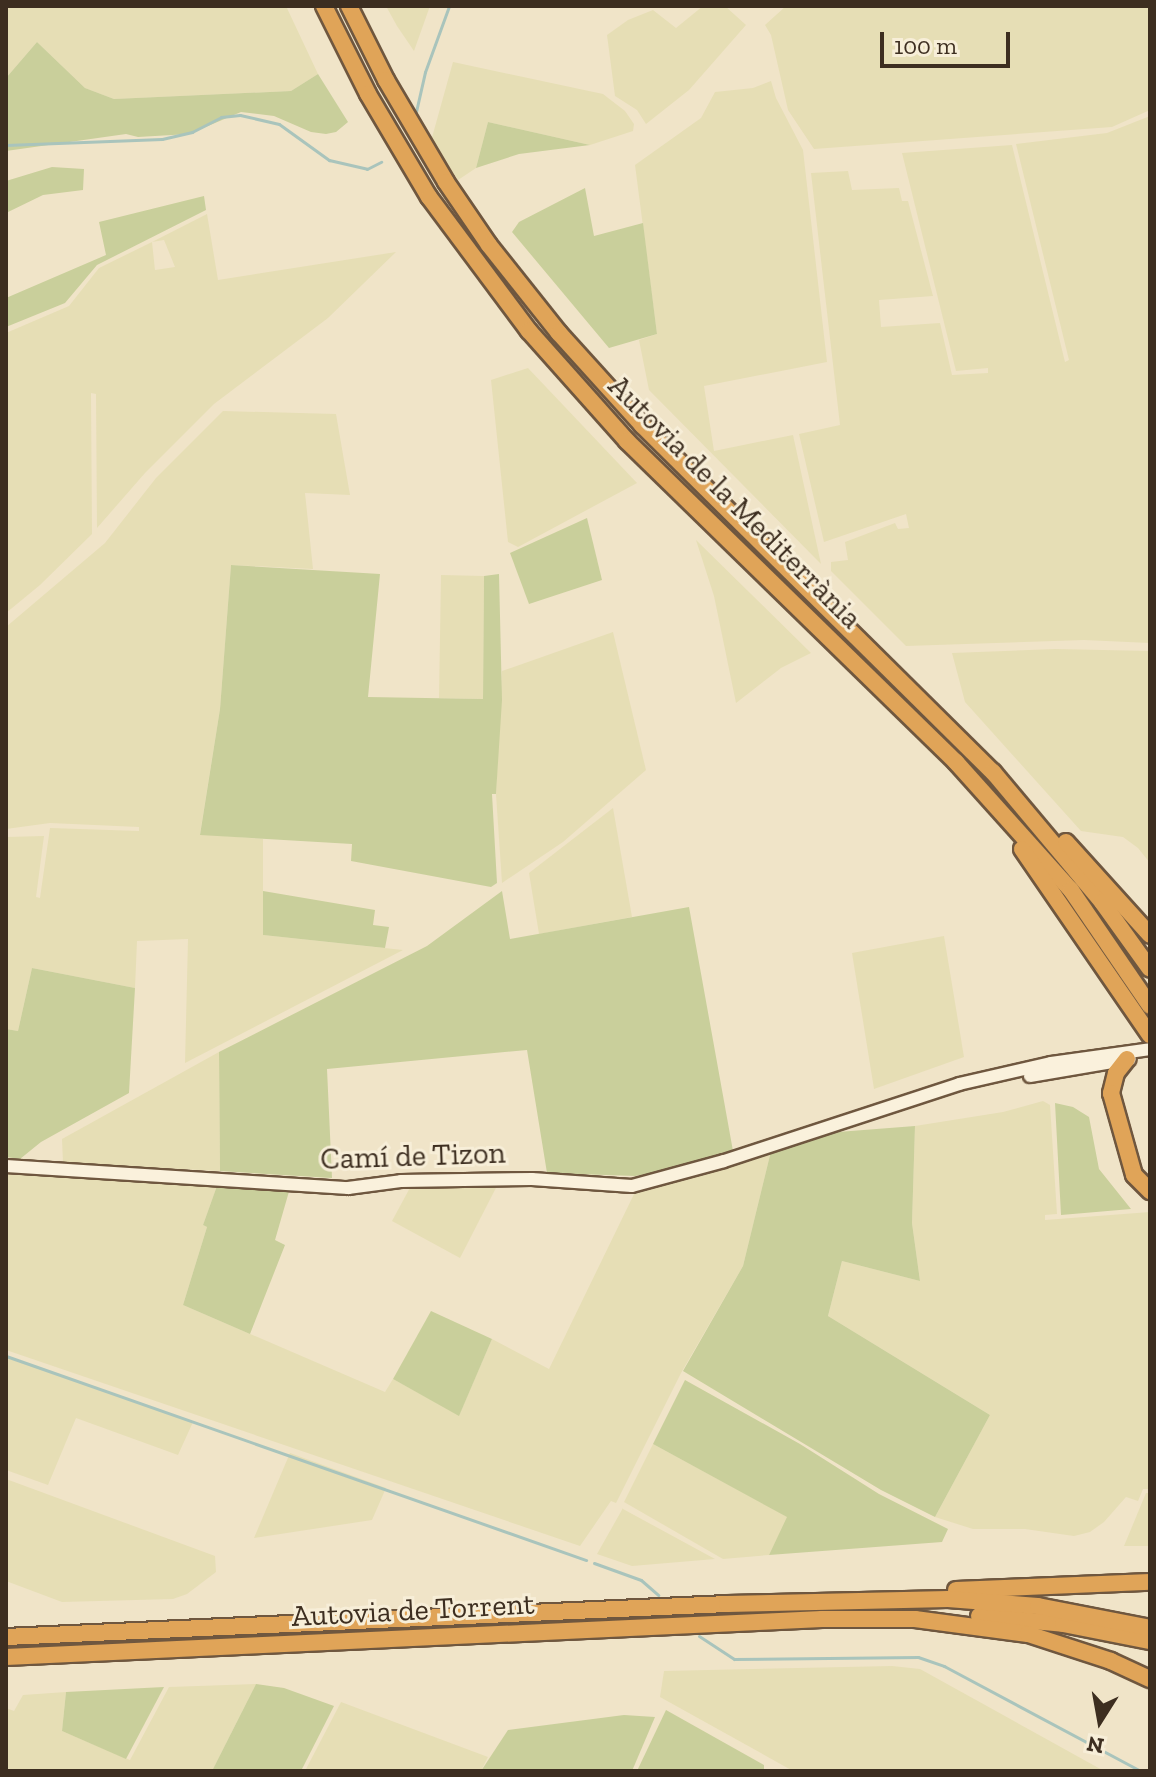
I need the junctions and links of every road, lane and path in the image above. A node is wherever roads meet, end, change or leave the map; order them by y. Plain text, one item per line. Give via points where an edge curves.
1 (324, 6) edge
2 (349, 6) edge
3 (993, 772) junction
4 (1012, 825) junction
5 (1150, 935) edge
6 (1150, 969) edge
7 (1150, 1006) edge
8 (1148, 1050) edge
9 (1127, 1059) junction
10 (814, 1130) junction
11 (6, 1166) edge
12 (1150, 1191) edge
13 (1150, 1582) edge
14 (727, 1604) junction
15 (822, 1619) junction
16 (1150, 1628) edge
17 (6, 1637) edge
18 (1150, 1641) edge
19 (6, 1657) edge
20 (1150, 1679) edge

1 - 4 highway, Autovia de la Mediterrània via 355,69 451,229 529,331 627,441 868,673
2 - 3 highway, Autovia de la Mediterrània via 470,217 559,333 642,425
3 - 5 highway via 1011,781
3 - 6 highway, Autovia de la Mediterrània via 1102,902
4 - 7 highway, Autovia de la Mediterrània via 1071,890
4 - 8 highway via 1018,843
8 - 9 street, Camí de Tizon
8 - 10 street, Camí de Tizon via 1051,1063 959,1084
9 - 10 street, Camí de Tizon via 966,1090
9 - 12 highway via 1111,1093 1134,1175
10 - 11 street, Camí de Tizon via 632,1186 532,1179 401,1181 348,1188
13 - 14 highway
14 - 16 highway via 993,1601 1081,1612
14 - 17 highway, Autovia de Torrent
15 - 18 highway via 941,1613 1003,1617
15 - 19 highway, Autovia de Torrent
15 - 20 highway via 915,1619 992,1627 1068,1645

